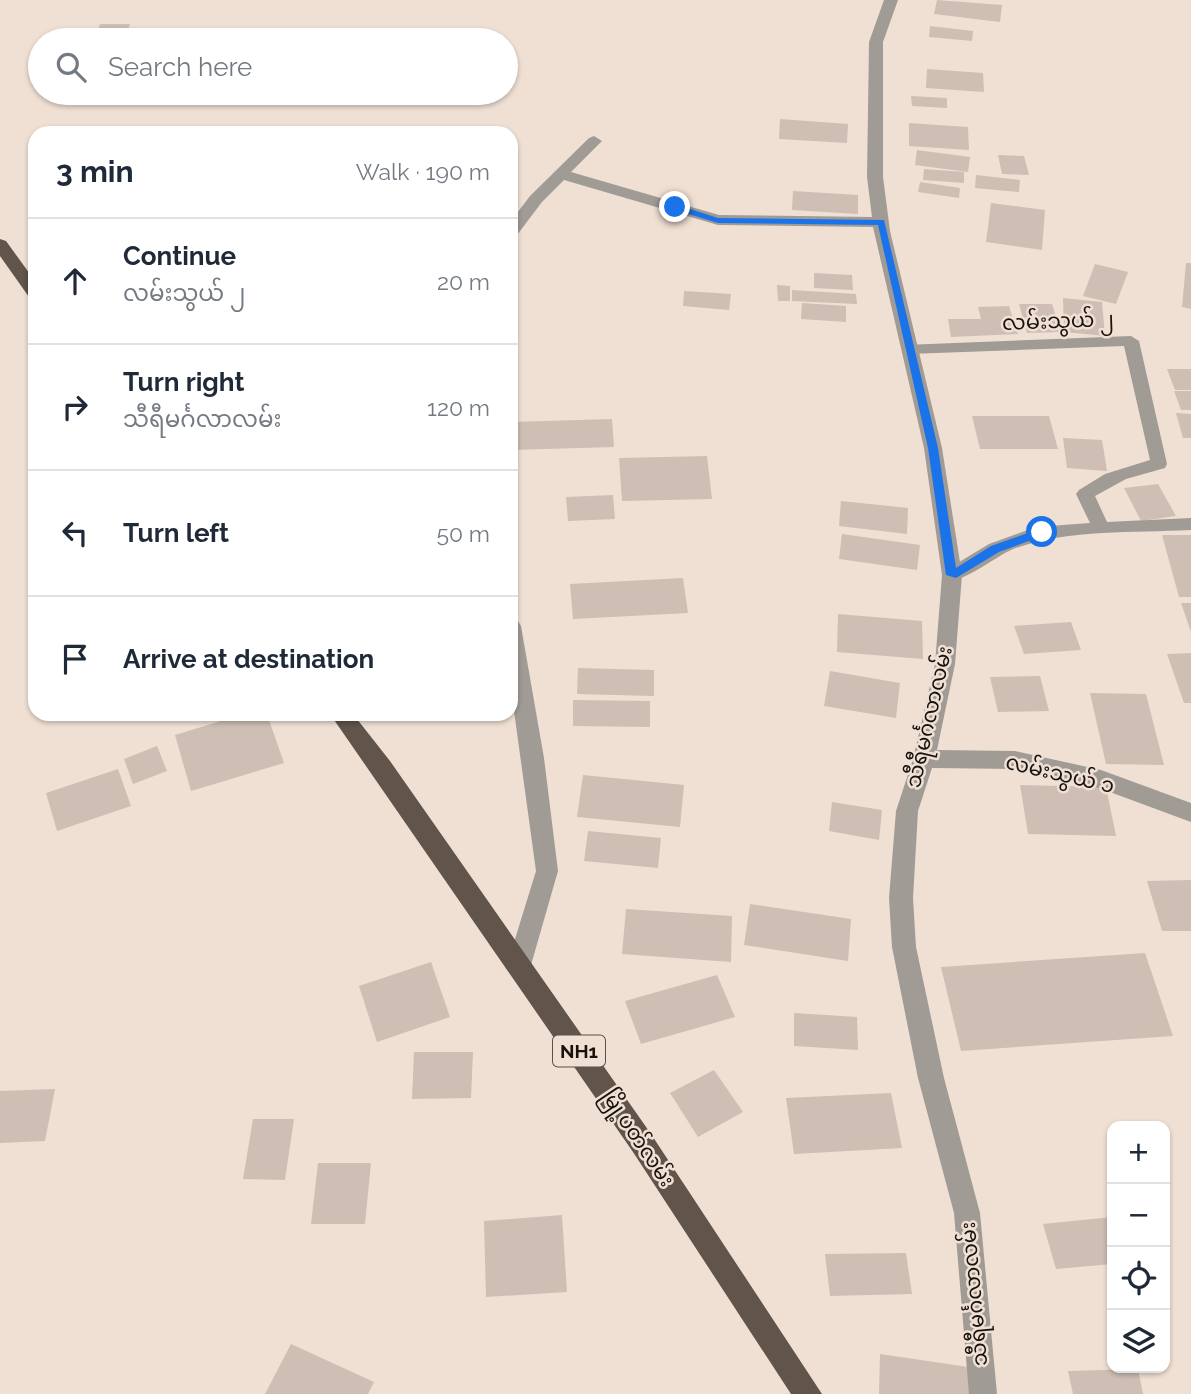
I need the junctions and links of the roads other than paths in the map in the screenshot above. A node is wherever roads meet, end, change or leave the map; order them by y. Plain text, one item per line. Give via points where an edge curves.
1 (891, 0) edge
2 (594, 141) dead end
3 (561, 174) junction
4 (881, 222) junction
5 (518, 223) edge
6 (0, 244) edge
7 (28, 283) edge
8 (910, 349) junction
9 (1191, 524) edge
10 (1101, 528) junction
11 (952, 575) junction
12 (518, 668) edge
13 (346, 721) edge
14 (924, 759) junction
15 (1191, 813) edge
16 (519, 965) junction
17 (808, 1394) edge
18 (983, 1394) edge

1 - 4 street, သီရီမင်္ဂလာလမ်း via 876,42 874,152
2 - 3 street
3 - 4 street via 718,220
3 - 5 street
4 - 8 street, သီရီမင်္ဂလာလမ်း
6 - 7 highway
8 - 10 lane, လမ်းသွယ် ၂ via 1131,341 1159,464 1124,471 1085,494
8 - 11 street, သီရီမင်္ဂလာလမ်း via 933,448
9 - 10 lane
10 - 11 lane via 1042,532 995,549
11 - 14 street, သီရီမင်္ဂလာလမ်း via 945,664
12 - 16 street via 547,871
13 - 16 highway, မြို့ပတ်လမ်း / NH1
14 - 15 street, လမ်းသွယ် ၁ via 1015,760 1101,779
14 - 18 street, သီရီမင်္ဂလာလမ်း via 907,811 901,898 904,947 931,1078 967,1213
16 - 17 highway, မြို့ပတ်လမ်း / NH1

